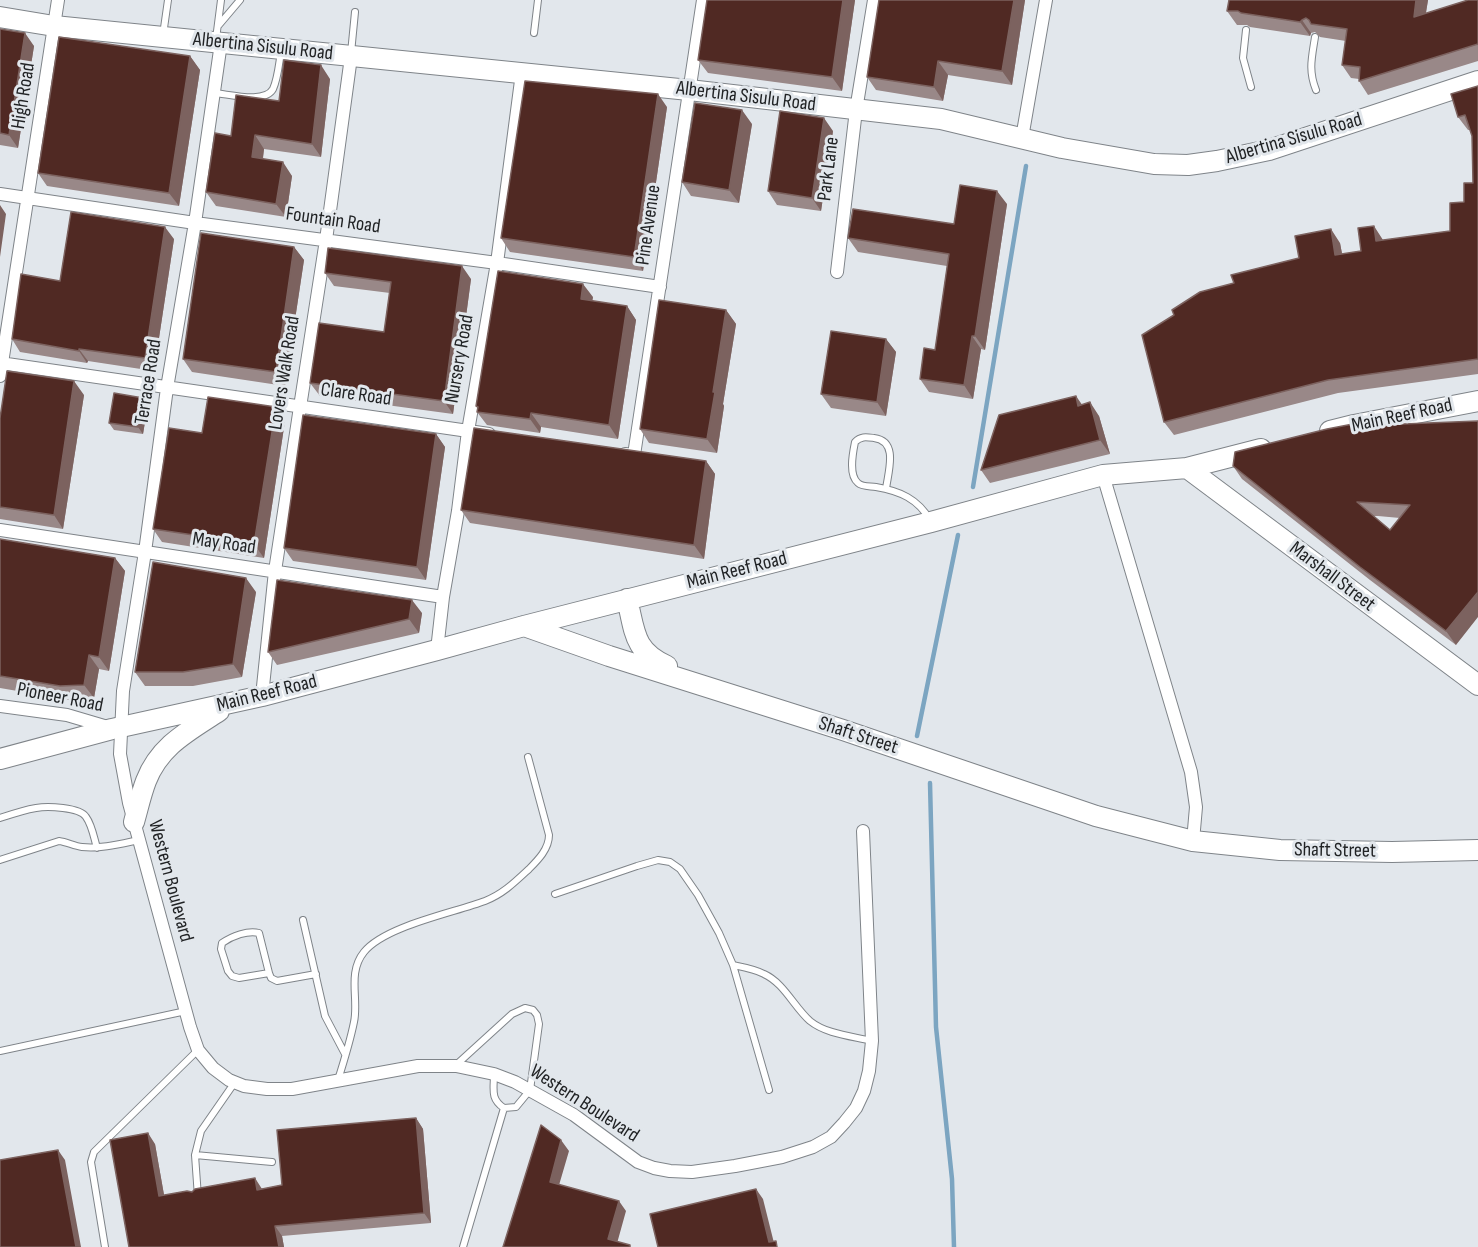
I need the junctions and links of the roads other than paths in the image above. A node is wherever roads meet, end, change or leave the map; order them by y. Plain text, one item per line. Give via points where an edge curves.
1 (58, 0) edge
2 (168, 0) edge
3 (221, 0) edge
4 (240, 0) edge
5 (538, 0) edge
6 (703, 0) edge
7 (874, 0) edge
8 (1046, 0) edge
9 (355, 12) dead end
10 (0, 17) edge
11 (54, 26) junction
12 (1246, 30) edge
13 (534, 33) dead end
14 (163, 37) junction
15 (218, 37) junction
16 (1315, 37) edge
17 (281, 49) junction
18 (351, 57) junction
19 (522, 73) junction
20 (1478, 81) edge
21 (1251, 87) dead end
22 (689, 90) junction
23 (1316, 90) dead end
24 (214, 93) junction
25 (856, 110) junction
26 (1022, 138) junction
27 (0, 194) edge
28 (28, 198) junction
29 (195, 223) junction
30 (327, 240) junction
31 (497, 263) junction
32 (837, 272) dead end
33 (660, 287) junction
34 (1, 367) edge
35 (167, 388) junction
36 (1478, 400) edge
37 (300, 407) junction
38 (468, 431) junction
39 (501, 436) edge
40 (1309, 436) edge
41 (1276, 445) edge
42 (612, 452) edge
43 (1187, 468) junction
44 (1103, 475) junction
45 (886, 489) junction
46 (931, 522) junction
47 (0, 530) edge
48 (145, 552) junction
49 (275, 571) junction
50 (443, 597) junction
51 (627, 599) junction
52 (524, 626) junction
53 (437, 650) junction
54 (1478, 685) edge
55 (709, 687) junction
56 (262, 696) junction
57 (228, 704) junction
58 (0, 706) edge
59 (116, 728) junction
60 (528, 757) dead end
61 (0, 759) edge
62 (0, 818) edge
63 (136, 831) junction
64 (863, 831) dead end
65 (1193, 841) junction
66 (97, 848) junction
67 (1478, 850) edge
68 (0, 860) edge
69 (555, 894) dead end
70 (303, 920) dead end
71 (733, 965) junction
72 (269, 973) junction
73 (316, 974) junction
74 (186, 1011) junction
75 (872, 1041) junction
76 (198, 1050) junction
77 (0, 1051) edge
78 (345, 1054) junction
79 (456, 1065) junction
80 (494, 1074) junction
81 (338, 1080) junction
82 (235, 1082) junction
83 (530, 1090) junction
84 (769, 1090) dead end
85 (504, 1108) junction
86 (195, 1155) junction
87 (272, 1162) dead end
88 (198, 1197) edge
89 (105, 1247) edge
90 (463, 1247) edge

1 - 11 street, High Road
2 - 14 lane
3 - 15 lane
4 - 15 lane
5 - 13 lane
6 - 22 street, Pine Avenue
7 - 25 street, Park Lane
8 - 26 street
9 - 18 lane
10 - 11 main road, Albertina Sisulu Road
11 - 14 main road, Albertina Sisulu Road
11 - 28 street, High Road
12 - 21 lane via 1243,58
14 - 15 main road, Albertina Sisulu Road
15 - 17 main road, Albertina Sisulu Road
15 - 24 street, Terrace Road
16 - 23 lane via 1311,66
17 - 18 main road, Albertina Sisulu Road
17 - 24 lane via 276,80 266,96
18 - 19 main road, Albertina Sisulu Road
18 - 30 street, Lovers Walk Road
19 - 22 main road, Albertina Sisulu Road
19 - 31 street, Nursery Road
20 - 26 main road, Albertina Sisulu Road via 1269,150 1188,165 1154,165
22 - 25 main road, Albertina Sisulu Road
22 - 33 street, Pine Avenue
24 - 29 street, Terrace Road
25 - 26 main road, Albertina Sisulu Road via 941,119
25 - 32 street, Park Lane
27 - 28 street, Fountain Road
28 - 29 street, Fountain Road
28 - 34 street, High Road
29 - 30 street, Fountain Road
29 - 35 street, Terrace Road
30 - 31 street, Fountain Road
30 - 37 street, Lovers Walk Road
31 - 33 street, Fountain Road
31 - 38 street, Nursery Road
33 - 42 street, Pine Avenue via 638,456
34 - 35 street, Clare Road
35 - 37 street, Clare Road
35 - 48 street, Terrace Road
36 - 40 main road, Main Reef Road
37 - 38 street, Clare Road
37 - 49 street, Lovers Walk Road
38 - 39 street, Clare Road
38 - 50 street, Nursery Road
41 - 43 main road, Main Reef Road
43 - 44 main road, Main Reef Road
43 - 54 main road, Marshall Street
44 - 46 main road, Main Reef Road
44 - 65 street via 1191,772 1196,807
45 - 45 lane via 860,485 854,478 855,442 859,438 879,438 889,446
45 - 46 lane via 918,503
46 - 51 main road, Main Reef Road
47 - 48 street, May Road
48 - 49 street, May Road
48 - 59 street, Terrace Road
49 - 50 street, May Road
49 - 56 street, Lovers Walk Road
50 - 53 street, Nursery Road
51 - 52 main road, Main Reef Road
51 - 55 main road via 639,642 647,655
52 - 53 main road, Main Reef Road
52 - 55 main road, Shaft Street
53 - 56 main road, Main Reef Road
55 - 65 main road, Shaft Street via 1096,816
56 - 57 main road, Main Reef Road
57 - 59 main road, Main Reef Road
57 - 63 main road via 186,731 156,761 146,779
58 - 59 street, Pioneer Road
59 - 61 main road, Main Reef Road
59 - 63 street, Western Boulevard
60 - 78 lane via 549,835 547,847 500,894 410,925 376,941 365,951 355,972 355,1021
62 - 66 lane via 36,808 73,809 86,817
63 - 66 lane
63 - 74 street, Western Boulevard
64 - 75 street, Western Boulevard
65 - 67 main road, Shaft Street via 1280,850
66 - 68 lane via 59,841
69 - 71 lane via 637,866 670,862 680,869 698,895
70 - 73 lane
71 - 75 lane via 773,979 818,1026
71 - 84 lane
72 - 72 lane via 232,976 222,943 252,931 259,933
72 - 73 lane via 277,981
73 - 78 lane via 325,1016
74 - 76 street, Western Boulevard
74 - 77 lane
75 - 83 street, Western Boulevard via 864,1091 856,1108 831,1137 782,1157 735,1166 692,1172 654,1168 638,1162 573,1115
76 - 82 street, Western Boulevard via 213,1068
76 - 89 lane via 94,1152 91,1162
78 - 81 lane
79 - 80 street, Western Boulevard
79 - 81 street, Western Boulevard via 418,1066
79 - 83 lane via 512,1014 525,1008 533,1010 539,1024
80 - 83 street, Western Boulevard
80 - 85 lane via 496,1103
81 - 82 street, Western Boulevard via 292,1089 267,1089
82 - 86 lane via 201,1131
83 - 85 lane via 516,1107
85 - 90 lane
86 - 87 lane
86 - 88 lane

